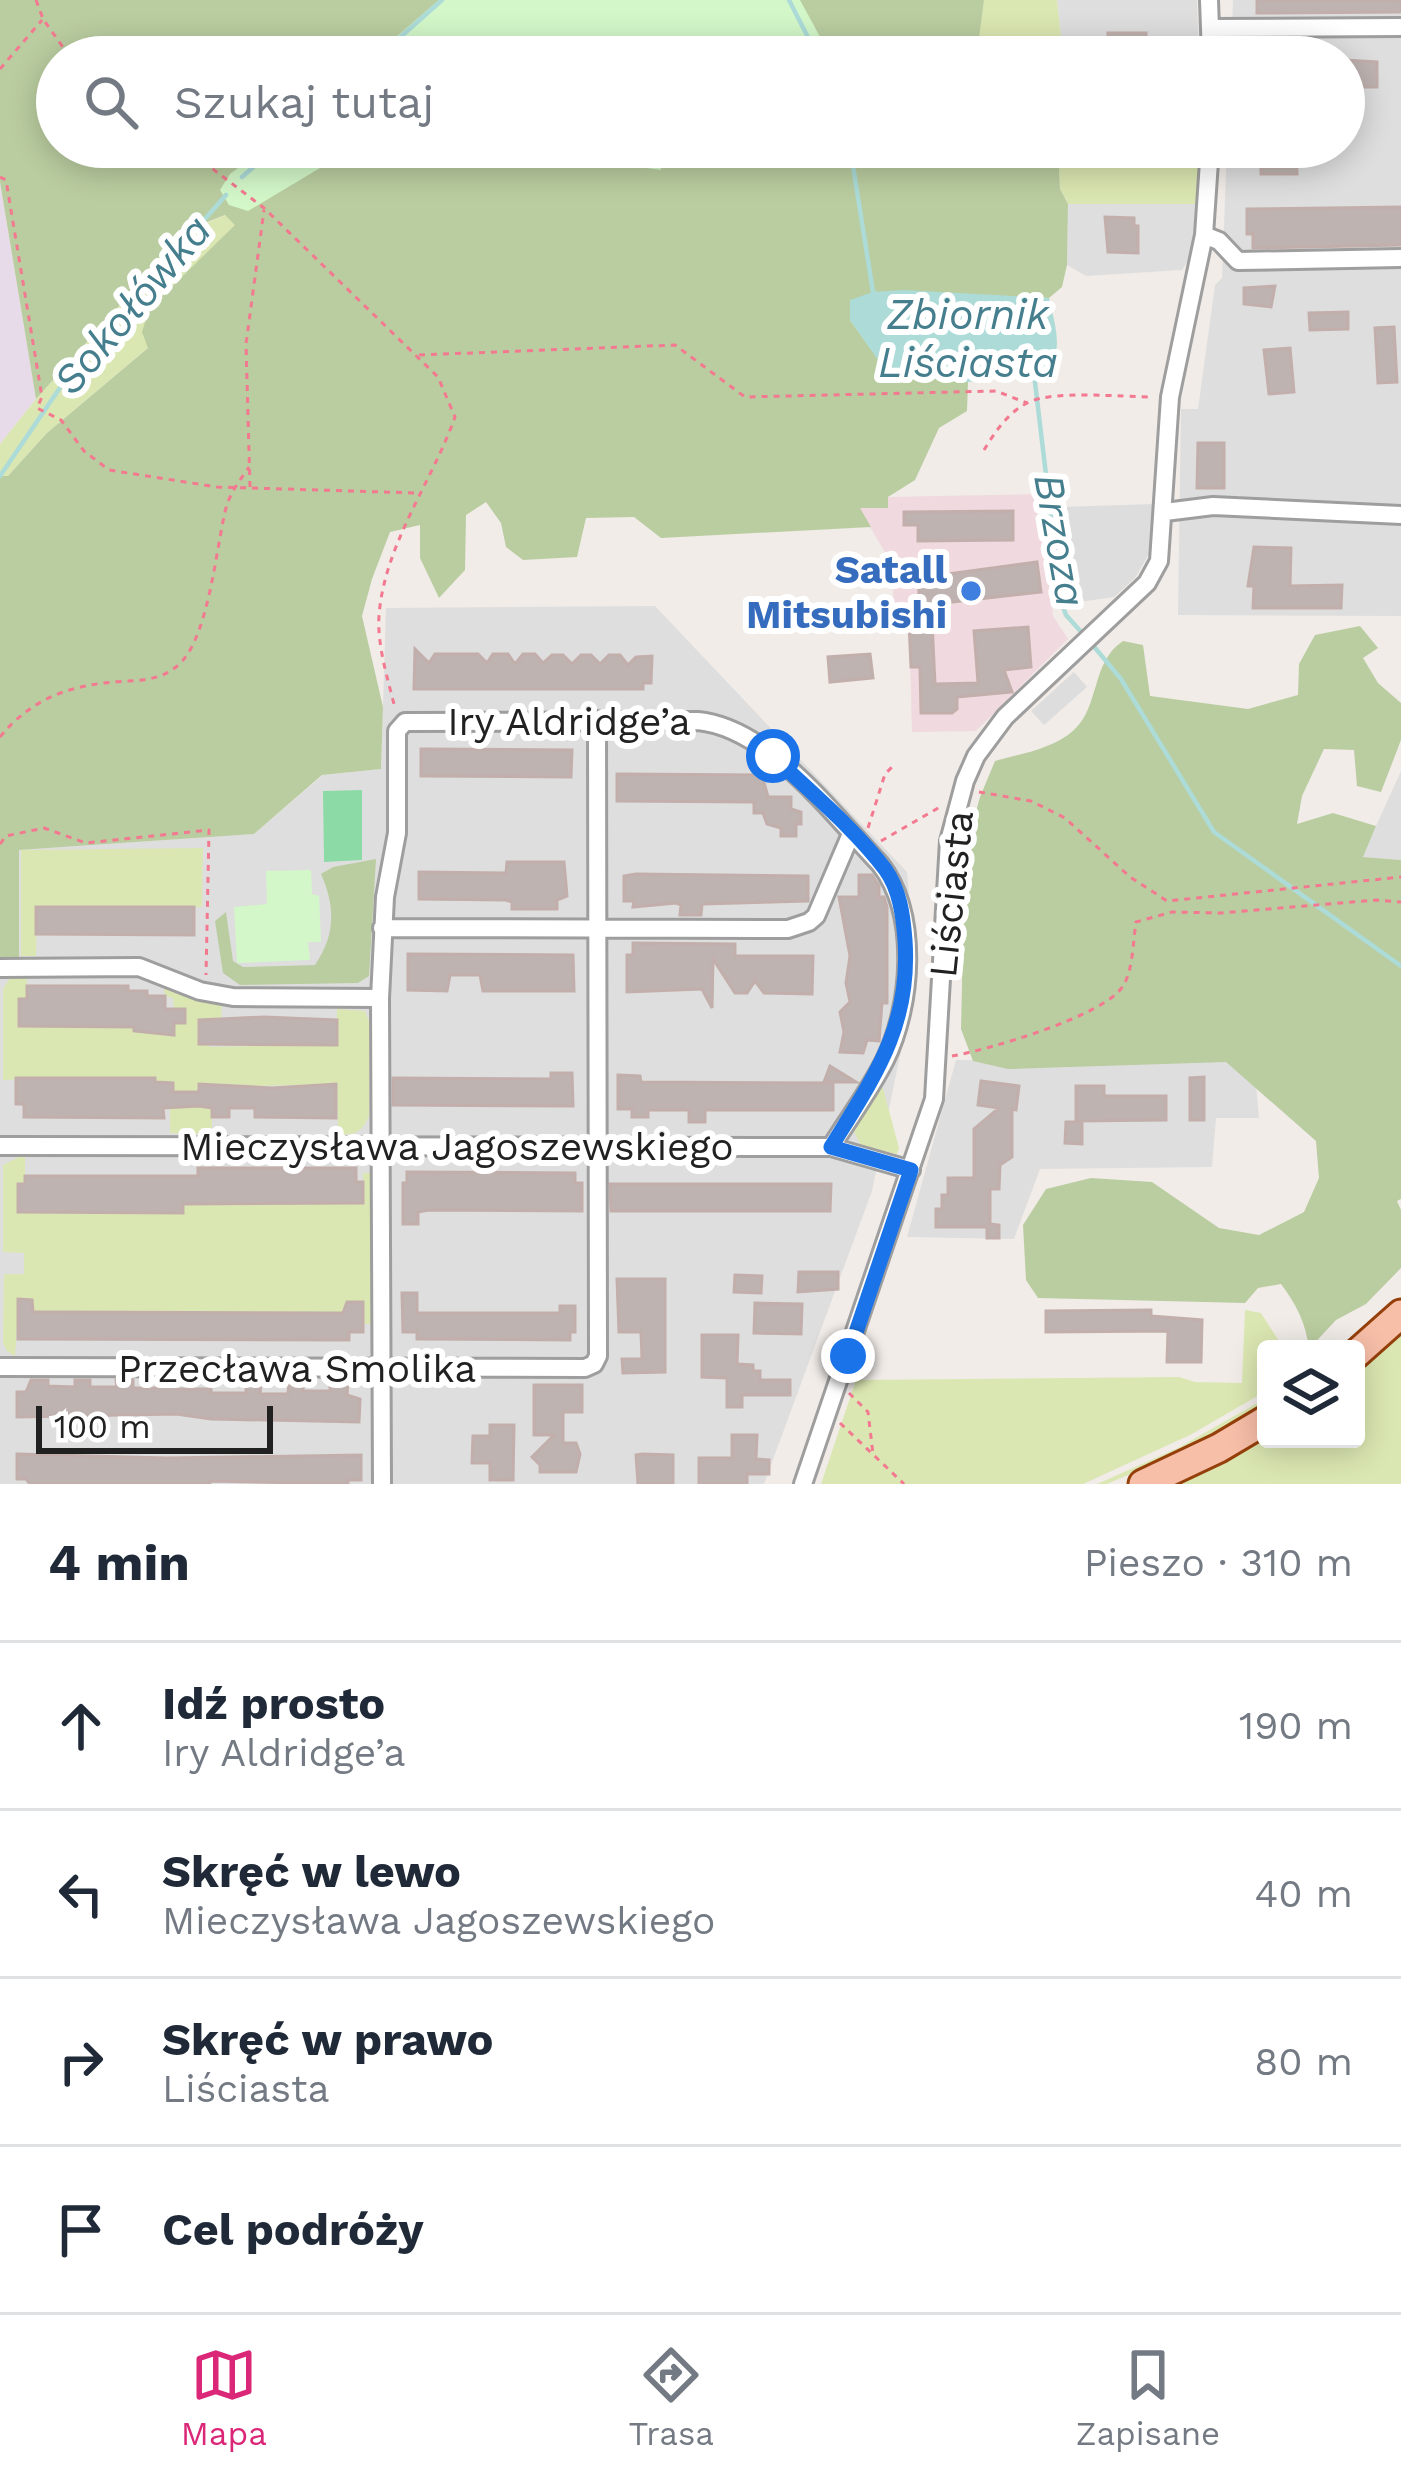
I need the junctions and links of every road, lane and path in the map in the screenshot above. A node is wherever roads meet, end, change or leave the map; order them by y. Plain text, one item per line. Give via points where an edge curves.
1 (36, 0) edge
2 (1209, 0) edge
3 (43, 20) junction
4 (1401, 27) edge
5 (1211, 28) junction
6 (55, 36) edge
7 (1211, 36) edge
8 (0, 69) edge
9 (212, 168) edge
10 (1209, 168) edge
11 (0, 177) edge
12 (264, 208) junction
13 (1204, 236) junction
14 (1401, 259) edge
15 (415, 355) junction
16 (1170, 398) junction
17 (1029, 402) junction
18 (984, 450) dead end
19 (249, 467) junction
20 (235, 488) junction
21 (250, 488) junction
22 (419, 493) junction
23 (1165, 512) junction
24 (1401, 515) edge
25 (597, 720) junction
26 (401, 724) junction
27 (0, 737) edge
28 (895, 764) dead end
29 (962, 790) junction
30 (858, 835) junction
31 (0, 844) edge
32 (874, 844) dead end
33 (1401, 877) edge
34 (1401, 902) edge
35 (382, 928) junction
36 (597, 928) junction
37 (0, 968) edge
38 (206, 983) dead end
39 (380, 998) junction
40 (938, 1058) junction
41 (380, 1145) junction
42 (0, 1146) edge
43 (598, 1147) junction
44 (831, 1147) junction
45 (911, 1170) junction
46 (1401, 1314) edge
47 (1365, 1346) edge
48 (0, 1367) edge
49 (383, 1368) junction
50 (847, 1393) dead end
51 (838, 1421) dead end
52 (1257, 1425) edge
53 (873, 1454) junction
54 (382, 1484) edge
55 (803, 1484) edge
56 (904, 1484) edge
57 (1143, 1484) edge

1 - 3 path
2 - 5 street
3 - 6 path
3 - 8 path
4 - 5 street
5 - 7 street
9 - 12 path
10 - 13 street, Liściasta
11 - 20 path via 42,398 37,408 61,420 109,470
12 - 15 path
12 - 19 path via 246,344
13 - 14 street via 1238,261
13 - 16 street, Liściasta
15 - 17 path via 675,345 745,398 996,391
15 - 22 path via 438,376 455,416
16 - 17 path
16 - 23 street, Liściasta
17 - 18 path
19 - 20 path
19 - 21 path
20 - 21 path
20 - 27 path via 200,623 178,666 145,682 50,695
21 - 22 path
22 - 26 path via 379,621
23 - 24 street via 1213,506
23 - 29 street, Liściasta via 1152,576 985,742
25 - 26 street, Iry Aldridge’a
25 - 30 street, Iry Aldridge’a via 698,721 739,730
25 - 36 street
26 - 35 street via 397,833
28 - 30 path
29 - 32 path
29 - 33 path via 1030,801 1065,818 1167,901
29 - 40 street, Liściasta via 949,841
30 - 36 street via 816,916 800,926
30 - 44 street, Iry Aldridge’a via 899,898 904,985 884,1061
31 - 38 path via 44,828 86,843 209,830
34 - 40 path via 1172,912 1136,922 1124,986 1106,1002 985,1051
35 - 36 street
35 - 39 street
36 - 43 street
37 - 39 street via 139,967 233,997
39 - 41 street
40 - 45 street, Liściasta via 931,1114
41 - 42 street, Mieczysława Jagoszewskiego
41 - 43 street, Mieczysława Jagoszewskiego
41 - 49 street
43 - 44 street, Mieczysława Jagoszewskiego
43 - 49 street, Przecława Smolika via 594,1364
44 - 45 street, Mieczysława Jagoszewskiego
45 - 55 street, Liściasta
46 - 47 main road
48 - 49 street, Przecława Smolika
49 - 54 street
50 - 53 path via 868,1412
51 - 53 path
52 - 57 main road
53 - 56 path

